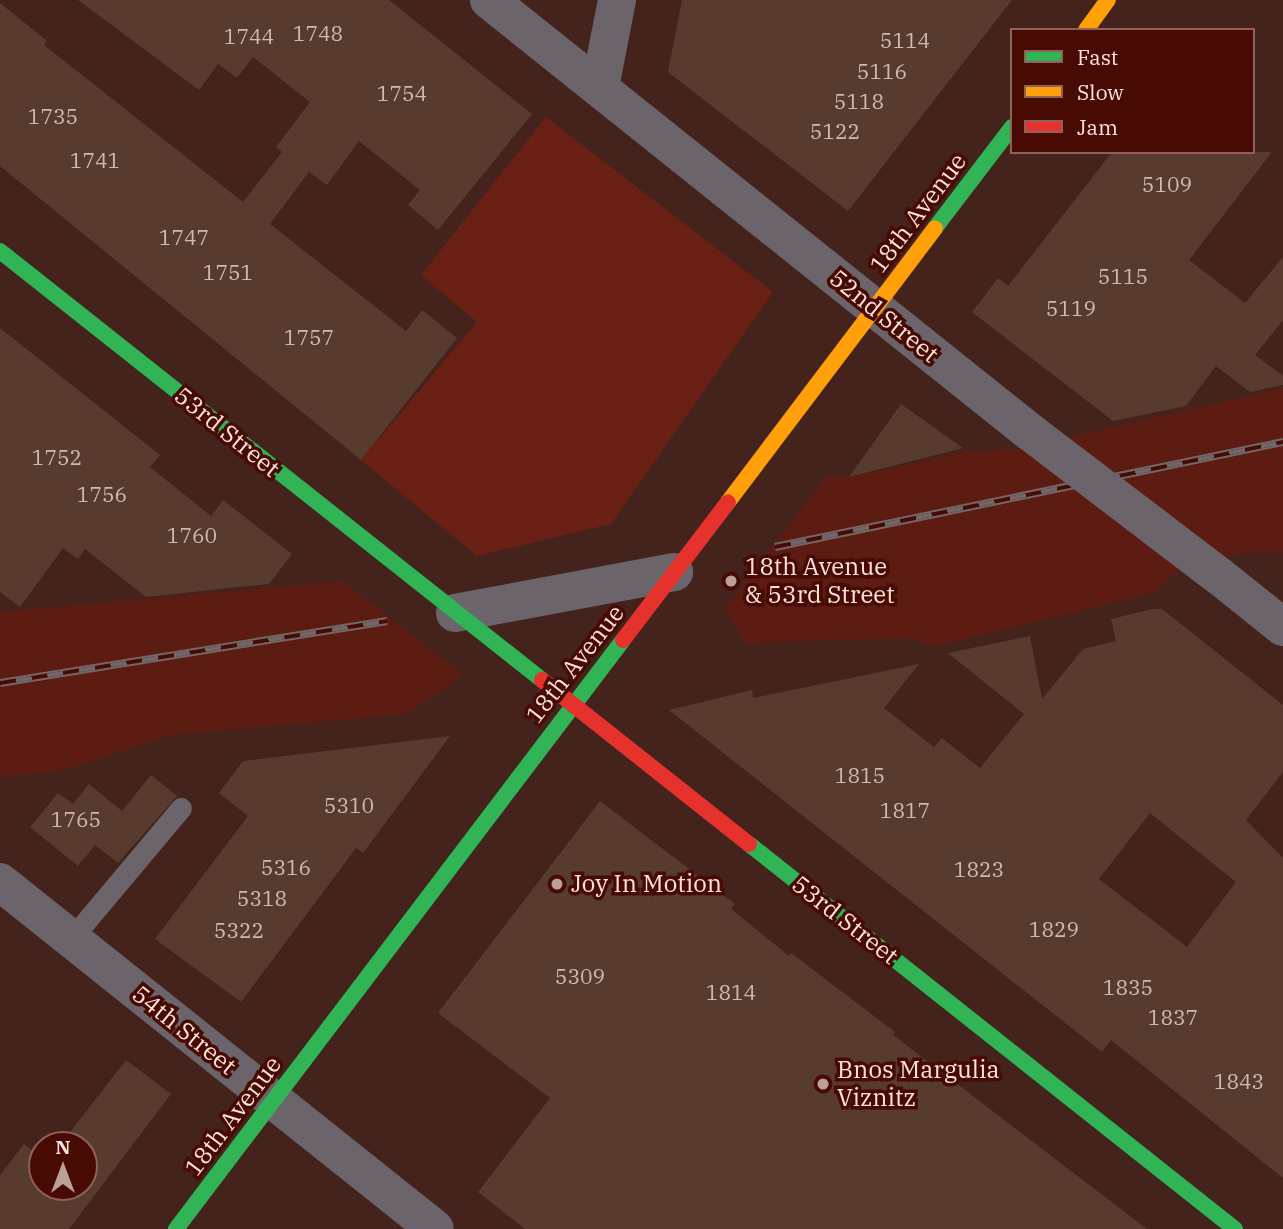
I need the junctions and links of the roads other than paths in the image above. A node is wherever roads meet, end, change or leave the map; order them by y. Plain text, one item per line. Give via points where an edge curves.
1 (489, 0) edge
2 (617, 0) edge
3 (1108, 0) edge
4 (1087, 28) edge
5 (600, 88) junction
6 (1010, 130) edge
7 (0, 251) edge
8 (874, 309) junction
9 (674, 572) junction
10 (455, 613) junction
11 (1283, 627) edge
12 (572, 704) junction
13 (181, 808) dead end
14 (0, 882) edge
15 (71, 939) junction
16 (274, 1101) junction
17 (176, 1229) edge
18 (435, 1229) edge
19 (1235, 1229) edge

1 - 5 street, 52nd Street
2 - 5 street
3 - 4 street
5 - 8 street, 52nd Street
6 - 8 street, 18th Avenue
7 - 10 street, 53rd Street
8 - 9 street, 18th Avenue
8 - 11 street, 52nd Street, bridge
9 - 10 street
9 - 12 street, 18th Avenue
10 - 12 street, 53rd Street
12 - 16 street, 18th Avenue
12 - 19 street, 53rd Street
13 - 15 lane
14 - 15 street, 54th Street
15 - 16 street, 54th Street
16 - 17 street, 18th Avenue
16 - 18 street, 54th Street

